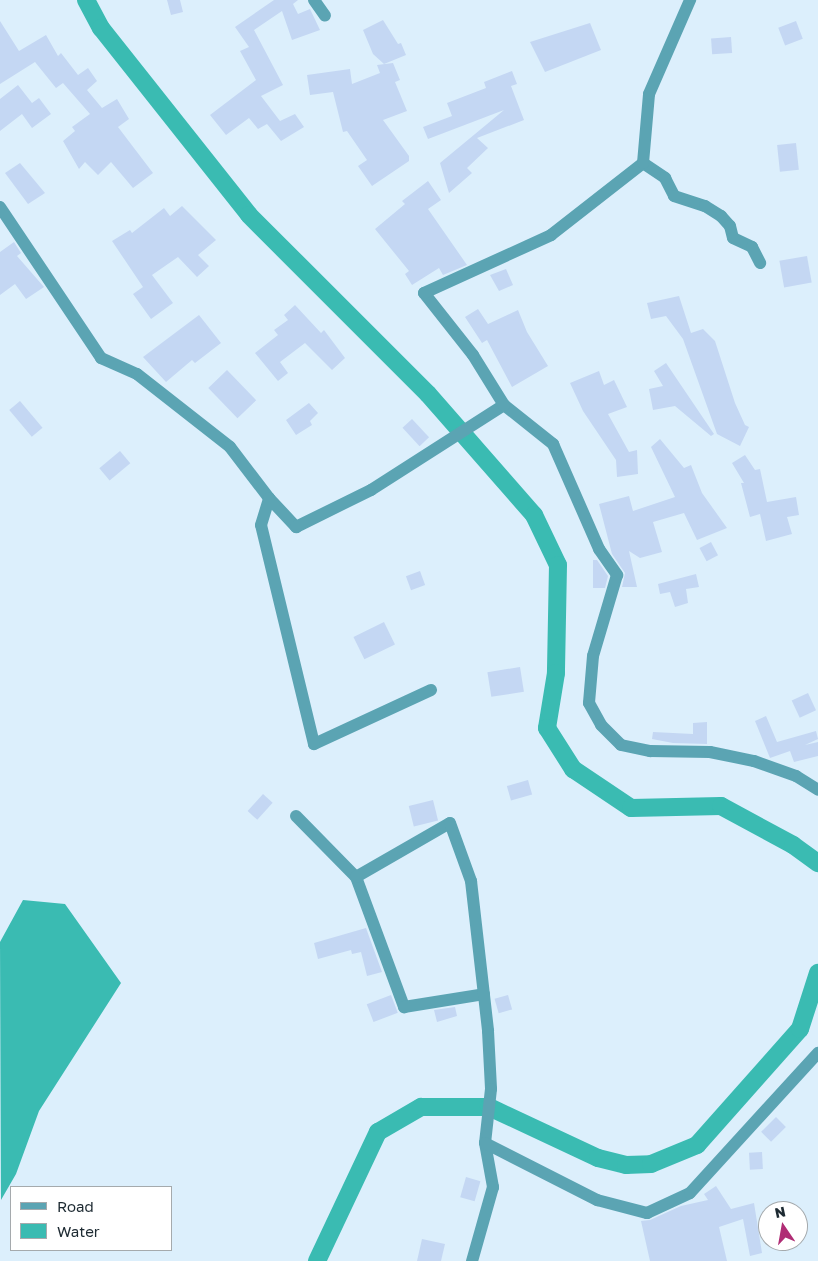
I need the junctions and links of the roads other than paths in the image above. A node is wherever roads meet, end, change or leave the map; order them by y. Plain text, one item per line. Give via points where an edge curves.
1 (314, 0) edge
2 (690, 0) edge
3 (325, 16) dead end
4 (643, 163) junction
5 (0, 207) edge
6 (760, 263) dead end
7 (504, 405) junction
8 (269, 498) junction
9 (431, 690) dead end
10 (818, 790) edge
11 (296, 816) dead end
12 (356, 877) junction
13 (484, 994) junction
14 (818, 1053) edge
15 (486, 1144) junction
16 (472, 1261) edge

1 - 3 street
2 - 4 street via 649,94
4 - 6 street via 665,178 674,196 705,206 720,216 730,226 733,238 752,247
4 - 7 street via 551,235 424,293 473,355
5 - 8 street via 101,358 137,374 230,447
7 - 8 street via 371,490 296,527
7 - 10 street via 553,444 599,548 617,575 593,656 589,703 601,726 620,745 650,751 710,752 754,761 796,776
8 - 9 street via 261,525 314,744
11 - 12 street
12 - 13 street via 404,1007
12 - 13 street via 450,823 471,881
13 - 15 street via 492,1089
14 - 15 street via 690,1193 647,1213 597,1200
15 - 16 street via 492,1188

